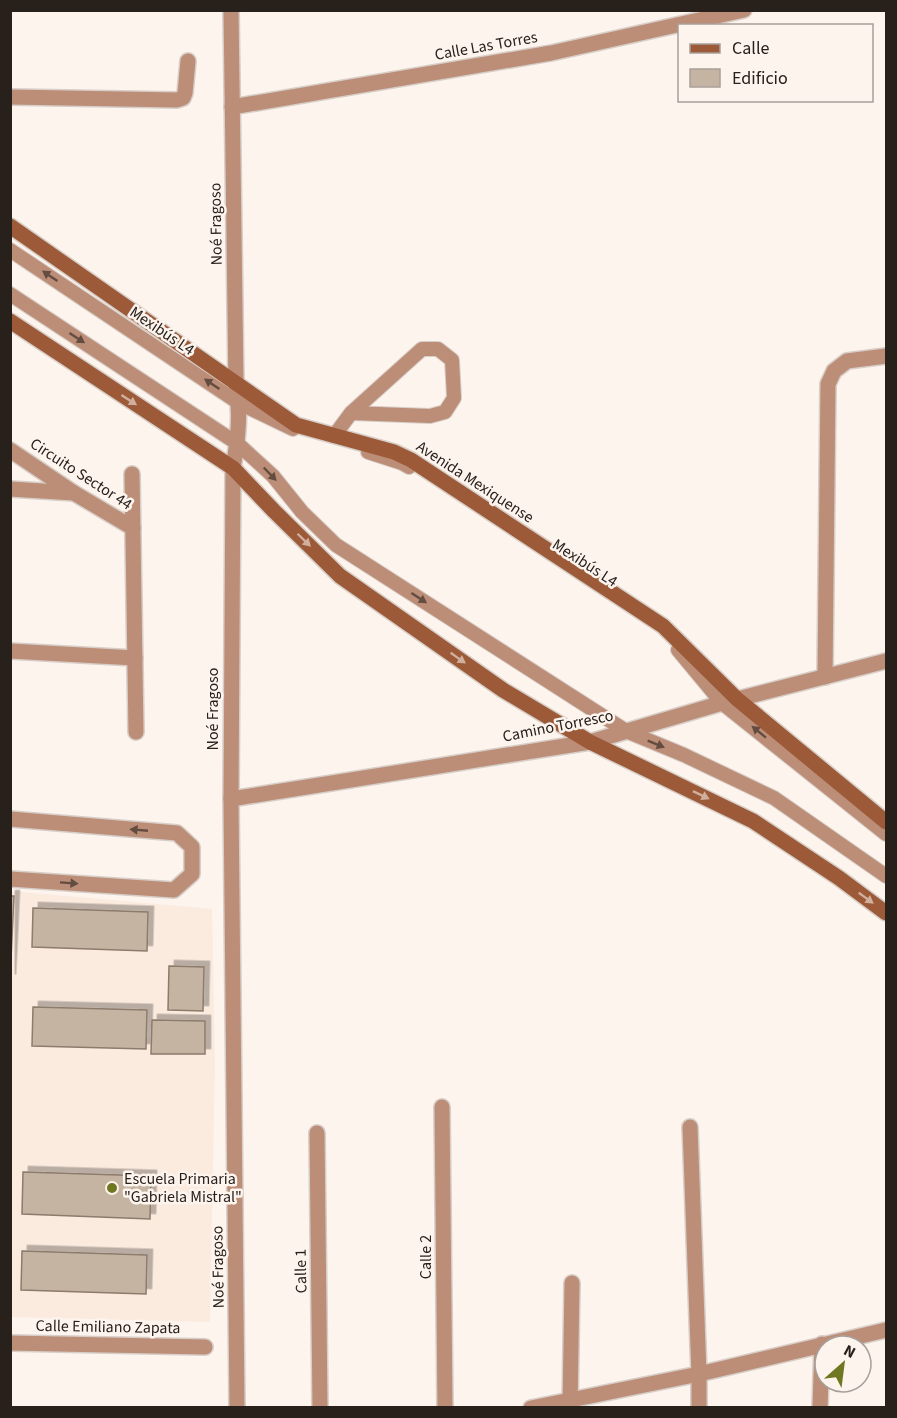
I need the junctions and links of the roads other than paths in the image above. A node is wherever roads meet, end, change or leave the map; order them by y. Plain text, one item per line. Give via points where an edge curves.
1 (231, 10) edge
2 (744, 10) edge
3 (681, 24) edge
4 (678, 25) edge
5 (188, 61) dead end
6 (10, 97) edge
7 (232, 107) junction
8 (10, 226) edge
9 (10, 250) edge
10 (10, 294) edge
11 (10, 321) edge
12 (886, 356) edge
13 (236, 384) junction
14 (240, 402) junction
15 (351, 413) junction
16 (334, 436) junction
17 (238, 444) junction
18 (10, 450) edge
19 (233, 468) junction
20 (132, 474) dead end
21 (10, 489) edge
22 (74, 493) junction
23 (133, 528) junction
24 (10, 651) edge
25 (135, 658) junction
26 (886, 662) edge
27 (825, 676) junction
28 (730, 701) junction
29 (626, 731) junction
30 (136, 732) dead end
31 (591, 742) junction
32 (231, 799) junction
33 (10, 819) edge
34 (886, 822) edge
35 (886, 834) edge
36 (886, 876) edge
37 (10, 879) edge
38 (886, 913) edge
39 (442, 1107) dead end
40 (690, 1127) dead end
41 (317, 1133) dead end
42 (572, 1283) dead end
43 (886, 1330) edge
44 (868, 1334) edge
45 (10, 1343) edge
46 (813, 1346) edge
47 (205, 1347) dead end
48 (699, 1374) junction
49 (570, 1403) edge
50 (237, 1407) edge
51 (320, 1407) edge
52 (445, 1407) edge
53 (531, 1407) edge
54 (699, 1407) edge

1 - 7 street, Noé Fragoso
2 - 3 street, Calle Las Torres
4 - 7 street, Calle Las Torres via 551,53
5 - 6 street via 185,93 177,100
7 - 13 street, Noé Fragoso
8 - 13 main road, Avenida Mexiquense
14 -> 9 lane, Mexibús L4
10 -> 17 lane
11 -> 19 main road
12 - 27 street via 847,362 834,371 828,384
13 - 14 street, Noé Fragoso
13 - 16 main road, Avenida Mexiquense via 296,426
14 - 17 street, Noé Fragoso
14 - 28 lane, Mexibús L4 via 297,431 402,463 653,627
15 - 15 lane via 430,416 445,412 453,398 452,360 438,349 422,349
15 - 16 lane
16 - 28 main road, Avenida Mexiquense via 411,460 663,626
17 - 19 street, Noé Fragoso
17 -> 29 lane via 336,545
18 - 22 street, Circuito Sector 44
19 -> 31 main road via 340,576 503,690
19 - 32 street, Noé Fragoso
20 - 23 street, Circuito Sector 44
21 - 22 street
22 - 23 street, Circuito Sector 44
23 - 25 street, Circuito Sector 44
24 - 25 street
25 - 30 street, Circuito Sector 44
26 - 27 street, Camino Torresco
27 - 28 street, Camino Torresco
28 - 29 street, Camino Torresco
28 - 34 main road, Avenida Mexiquense
35 -> 28 lane, Mexibús L4
29 - 31 street, Camino Torresco
29 -> 36 lane via 774,798
31 - 32 street, Camino Torresco
31 -> 38 main road via 753,821
32 - 50 street, Noé Fragoso
37 -> 33 street via 174,890 192,874 192,847 177,833
39 - 52 street, Calle 2
40 - 48 street
41 - 51 street, Calle 1
42 - 49 street
43 - 44 street
45 - 47 street, Calle Emiliano Zapata
46 - 48 street
48 - 49 street
48 - 54 street
49 - 53 street

